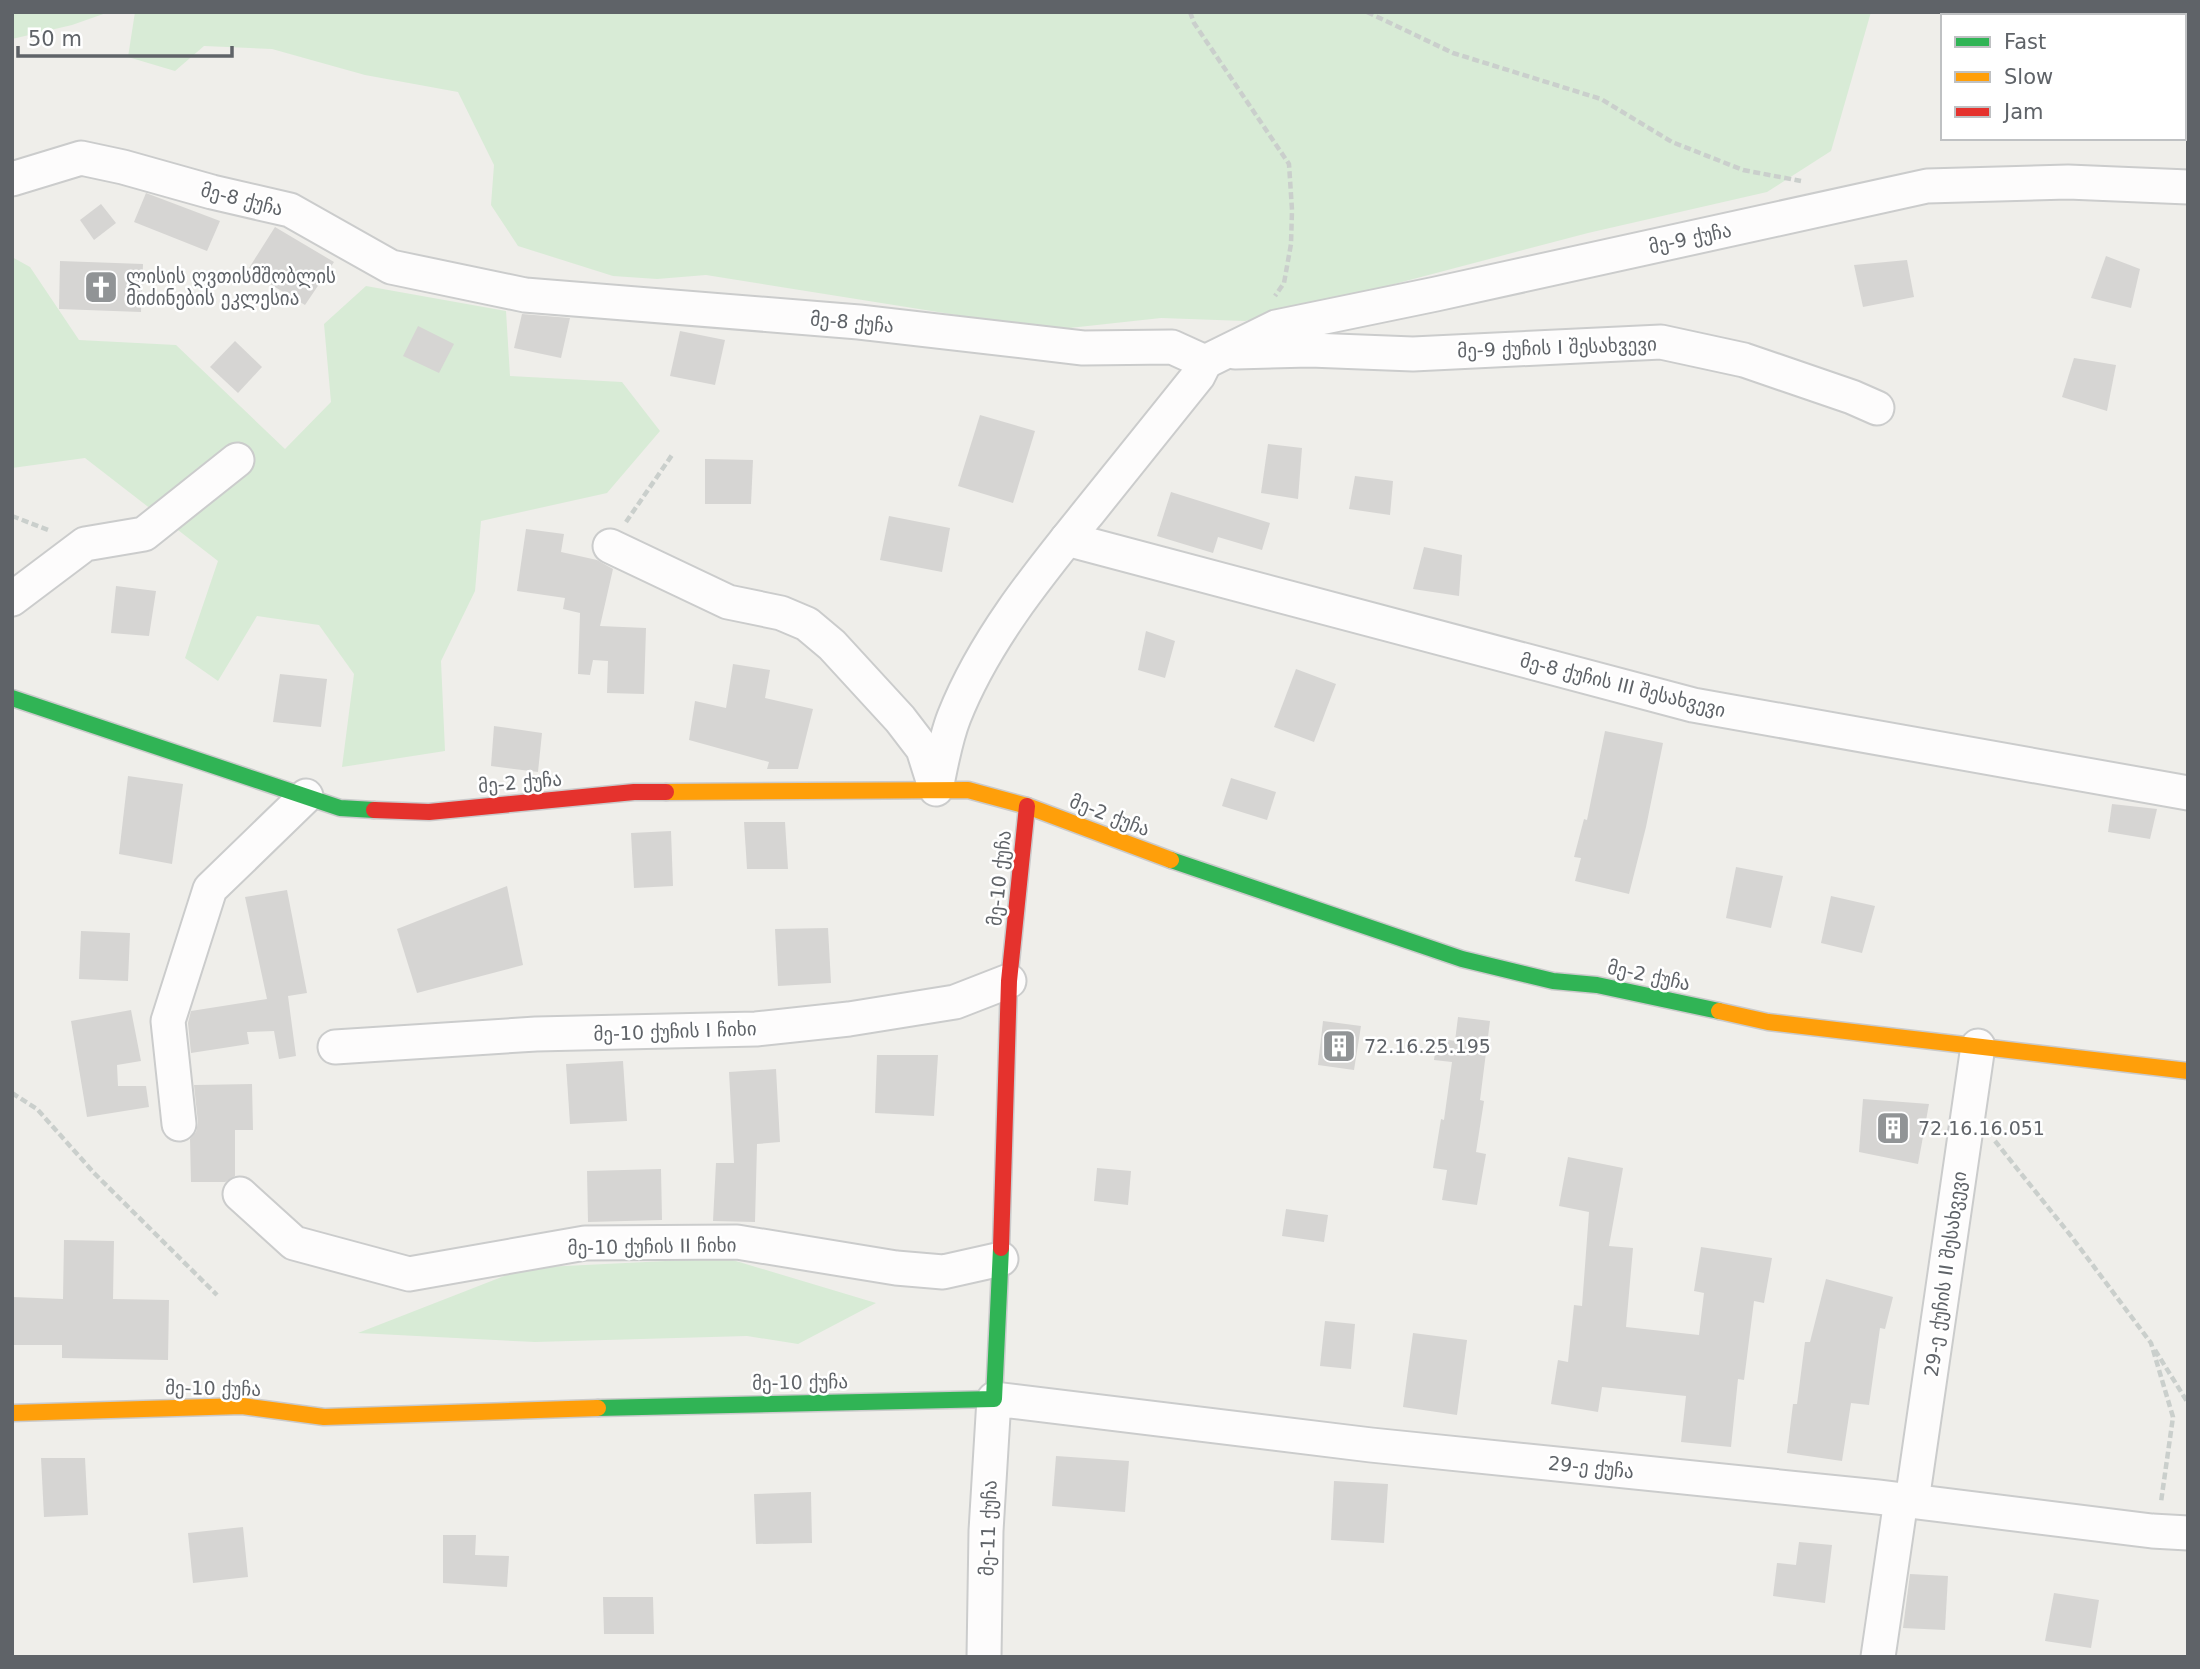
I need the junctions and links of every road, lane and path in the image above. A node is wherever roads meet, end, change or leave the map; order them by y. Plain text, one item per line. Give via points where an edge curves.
1 (1190, 12) edge
2 (1367, 12) edge
3 (12, 179) edge
4 (1812, 183) dead end
5 (2188, 187) edge
6 (1270, 303) dead end
7 (1215, 358) junction
8 (1877, 408) dead end
9 (672, 455) dead end
10 (237, 460) dead end
11 (1067, 539) junction
12 (610, 546) joint
13 (12, 599) edge
14 (12, 698) edge
15 (936, 789) junction
16 (2188, 793) edge
17 (306, 796) junction
18 (1027, 806) junction
19 (1009, 981) junction
20 (1978, 1046) junction
21 (335, 1047) dead end
22 (2188, 1071) edge
23 (12, 1093) edge
24 (179, 1124) dead end
25 (1995, 1140) dead end
26 (240, 1194) dead end
27 (1001, 1259) junction
28 (217, 1295) dead end
29 (2151, 1343) junction
30 (994, 1399) junction
31 (2188, 1403) edge
32 (12, 1413) edge
33 (1906, 1501) junction
34 (2152, 1531) junction
35 (2188, 1533) edge
36 (984, 1657) edge
37 (1878, 1657) edge

1 - 6 path via 1289,164 1291,244 1284,283
2 - 4 path via 1453,53 1601,99 1672,142 1743,170
3 - 7 street, მე-8 ქუჩა via 80,158 123,167 290,210 391,267 525,295 859,322 1083,348 1172,347
5 - 7 street, მე-9 ქუჩა via 2068,182 1927,186 1276,327
7 - 8 street, მე-9 ქუჩის I შესახვევი via 1310,349 1413,354 1661,342 1744,360
7 - 11 street
9 - 12 path
10 - 13 street via 144,534 85,544
11 - 15 street via 1012,611 977,669 954,718
11 - 16 street, მე-8 ქუჩის III შესახვევი via 1693,705
12 - 15 street via 728,602 781,613 807,625 832,645 900,719 923,749
14 - 17 main road, მე-2 ქუჩა
15 - 17 main road, მე-2 ქუჩა via 635,792 429,812 340,808
15 - 18 main road, მე-2 ქუჩა via 968,790
17 - 24 street via 210,889 168,1021
18 - 19 main road, მე-10 ქუჩა
18 - 20 main road, მე-2 ქუჩა via 1462,959 1768,1022
19 - 21 street, მე-10 ქუჩის I ჩიხი via 955,1002 756,1029 536,1034
19 - 27 main road, მე-10 ქუჩა
20 - 22 main road, მე-2 ქუჩა
20 - 33 street, 29-ე ქუჩის II შესახვევი
23 - 28 path via 37,1108 95,1174
25 - 29 path
26 - 27 street, მე-10 ქუჩის II ჩიხი via 294,1242 409,1274 585,1243 737,1242 943,1272
27 - 30 main road, მე-10 ქუჩა
29 - 31 path
29 - 34 path via 2173,1417 2162,1498
30 - 32 main road, მე-10 ქუჩა via 324,1417 242,1406
30 - 33 street, 29-ე ქუჩა via 1371,1445
30 - 36 street, მე-11 ქუჩა
33 - 34 street, 29-ე ქუჩა
33 - 37 street, 29-ე ქუჩის II შესახვევი
34 - 35 street, 29-ე ქუჩა

